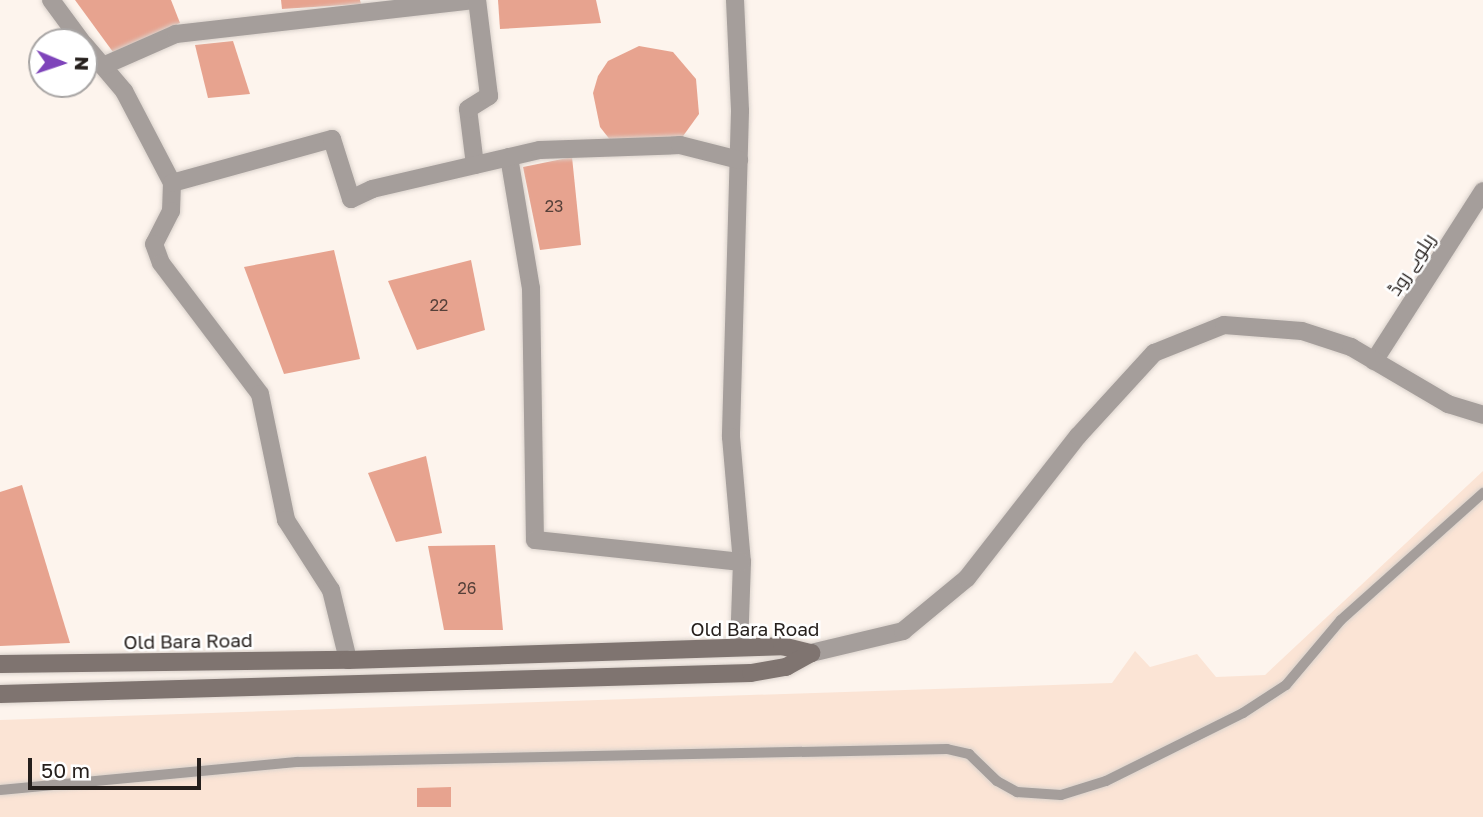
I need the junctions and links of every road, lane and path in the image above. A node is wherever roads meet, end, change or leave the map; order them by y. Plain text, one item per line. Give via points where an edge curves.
1 (51, 0) edge
2 (475, 0) edge
3 (736, 0) edge
4 (72, 28) edge
5 (98, 60) edge
6 (103, 66) junction
7 (509, 157) junction
8 (739, 160) junction
9 (475, 165) junction
10 (172, 183) junction
11 (1483, 191) edge
12 (1374, 361) junction
13 (1483, 415) edge
14 (1483, 493) edge
15 (742, 562) junction
16 (739, 648) junction
17 (811, 653) junction
18 (348, 660) junction
19 (0, 664) edge
20 (0, 694) edge
21 (0, 790) edge

1 - 4 street
2 - 6 street via 176,34
2 - 9 street via 489,96 468,109
3 - 8 street
5 - 6 street
6 - 10 street via 124,91
7 - 8 street via 540,149 680,145
7 - 9 street
7 - 15 street via 531,288 535,540
8 - 15 street via 732,437
9 - 10 street via 372,189 351,199 332,139
10 - 18 street via 171,211 154,244 161,263 260,394 286,520 331,590
11 - 12 street, ریلوے روڈ
12 - 13 street, Old Bara Road via 1448,404
12 - 17 street, Old Bara Road via 1302,331 1224,326 1154,353 1078,436 967,579 903,631
14 - 21 lane via 1341,620 1286,685 1243,713 1131,769 1061,796 1017,792 997,781 969,754 947,749 297,762
15 - 16 street
16 - 17 main road, Old Bara Road via 782,646
16 - 18 main road, Old Bara Road
17 - 20 main road via 786,667 751,673
18 - 19 main road, Old Bara Road

